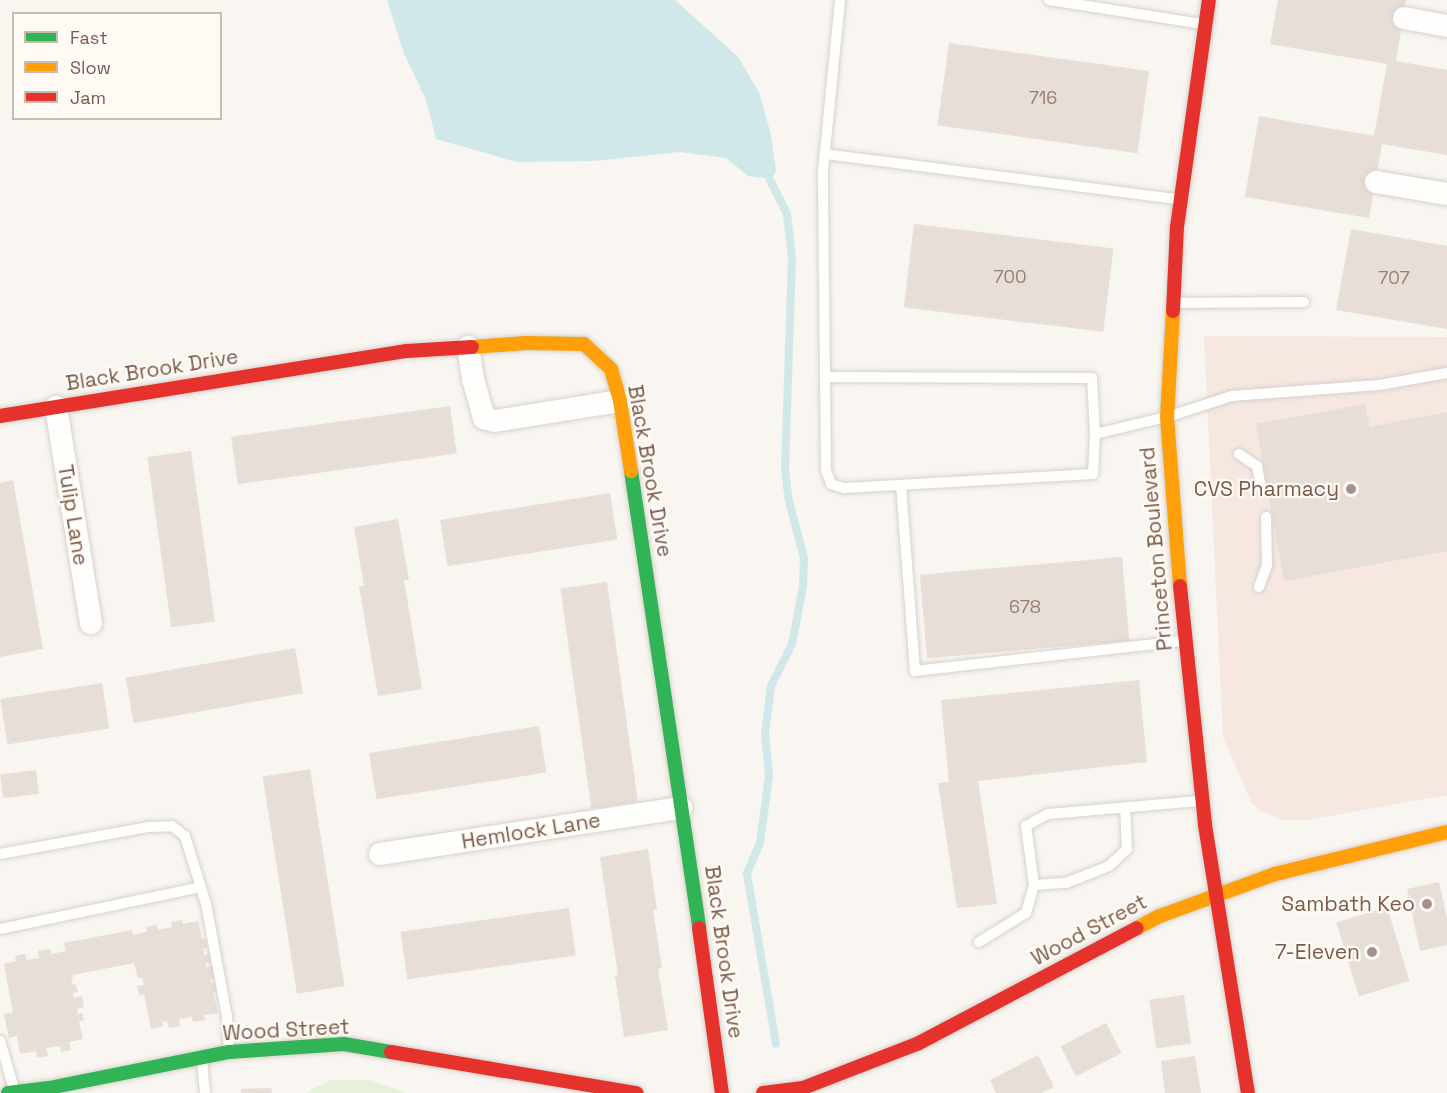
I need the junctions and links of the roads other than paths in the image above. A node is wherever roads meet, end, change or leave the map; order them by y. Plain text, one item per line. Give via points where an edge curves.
1 (840, 0) edge
2 (1049, 0) edge
3 (1209, 0) edge
4 (1404, 18) dead end
5 (1206, 24) junction
6 (1447, 27) edge
7 (825, 154) junction
8 (1376, 182) dead end
9 (1447, 194) edge
10 (1181, 199) junction
11 (1304, 302) dead end
12 (1171, 303) junction
13 (468, 347) junction
14 (1447, 373) edge
15 (825, 377) junction
16 (620, 401) junction
17 (56, 407) junction
18 (0, 416) edge
19 (1167, 417) junction
20 (1095, 434) junction
21 (1239, 454) dead end
22 (901, 485) junction
23 (1261, 489) dead end
24 (1266, 517) dead end
25 (1259, 587) dead end
26 (90, 623) dead end
27 (1185, 641) junction
28 (1202, 801) junction
29 (1125, 807) junction
30 (682, 808) junction
31 (1447, 832) edge
32 (0, 854) edge
33 (380, 854) dead end
34 (1034, 885) junction
35 (201, 886) junction
36 (1216, 896) junction
37 (0, 929) edge
38 (979, 942) dead end
39 (0, 1041) edge
40 (229, 1052) junction
41 (202, 1057) junction
42 (11, 1093) edge
43 (205, 1093) edge
44 (637, 1093) edge
45 (722, 1093) edge
46 (763, 1093) edge
47 (1248, 1093) edge

1 - 7 lane
2 - 5 lane
3 - 5 main road, Princeton Boulevard
4 - 6 street
5 - 10 main road, Princeton Boulevard
7 - 10 lane
7 - 15 lane
8 - 9 street
10 - 12 main road, Princeton Boulevard
11 - 12 lane
12 - 19 main road, Princeton Boulevard
13 - 16 main road, Black Brook Drive via 584,344 611,369
13 - 16 street via 472,379 484,418 495,421
13 - 17 main road, Black Brook Drive via 407,351
14 - 19 lane via 1379,384 1232,396
15 - 20 lane via 1092,378
15 - 22 lane via 826,470 831,484 844,488
16 - 30 main road, Black Brook Drive
17 - 18 main road, Black Brook Drive
17 - 26 street, Tulip Lane
19 - 20 lane
19 - 27 main road, Princeton Boulevard
20 - 22 lane via 1093,474
21 - 23 lane via 1257,466
22 - 27 lane via 915,671
24 - 25 lane via 1268,565
27 - 28 main road, Princeton Boulevard
28 - 29 lane
28 - 36 main road, Princeton Boulevard
29 - 34 lane via 1127,849 1109,866 1066,883
29 - 34 lane via 1048,814 1026,826
30 - 33 street, Hemlock Lane
30 - 45 main road, Black Brook Drive
31 - 36 main road, Wood Street via 1275,874
32 - 35 lane via 172,826 185,836
34 - 38 lane via 1026,913
35 - 37 lane
35 - 40 lane via 227,1016
36 - 46 main road, Wood Street via 1160,916 919,1043 803,1088
36 - 47 main road, Princeton Boulevard
39 - 42 lane
40 - 41 main road, Wood Street
40 - 44 main road, Wood Street via 344,1044
41 - 42 main road, Wood Street
41 - 43 lane

